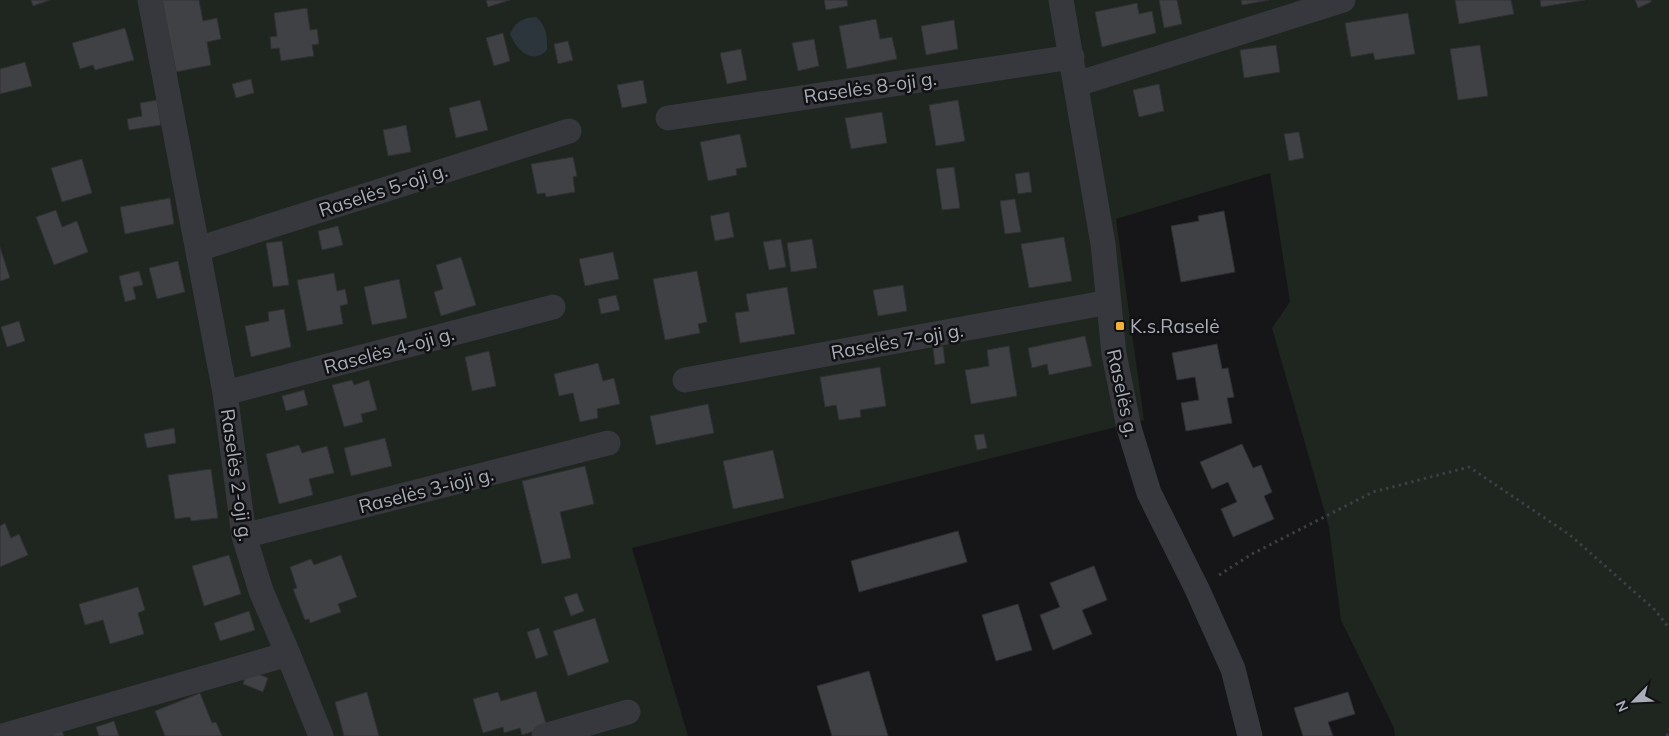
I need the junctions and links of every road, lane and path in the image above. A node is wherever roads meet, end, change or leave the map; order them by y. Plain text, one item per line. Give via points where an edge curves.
1 (150, 0) edge
2 (1061, 0) edge
3 (1343, 0) edge
4 (1072, 57) junction
5 (1077, 84) junction
6 (668, 118) dead end
7 (569, 131) dead end
8 (198, 249) junction
9 (1109, 302) junction
10 (553, 307) dead end
11 (685, 380) dead end
12 (225, 392) junction
13 (608, 443) dead end
14 (244, 536) junction
15 (1197, 589) junction
16 (1669, 628) edge
17 (288, 654) junction
18 (628, 712) dead end
19 (1669, 729) edge
20 (3, 736) edge
21 (321, 736) edge
22 (544, 736) edge
23 (1250, 736) edge
24 (1667, 736) edge

1 - 8 street, Raselės 2-oji g.
2 - 4 street, Raselės g.
3 - 5 street
4 - 5 street, Raselės g.
4 - 6 street, Raselės 8-oji g.
5 - 9 street, Raselės g.
7 - 8 street, Raselės 5-oji g.
8 - 12 street, Raselės 2-oji g.
9 - 11 street, Raselės 7-oji g.
9 - 15 street, Raselės g. via 1114,354 1129,428 1150,493
10 - 12 street, Raselės 4-oji g.
12 - 14 street, Raselės 2-oji g.
13 - 14 street, Raselės 3-ioji g.
14 - 17 street, Raselės 2-oji g.
15 - 16 path via 1252,554 1373,492 1469,467 1570,535 1655,610
15 - 23 street, Raselės g. via 1233,669
17 - 20 street
17 - 21 street, Raselės 2-oji g.
18 - 22 street
19 - 24 path

